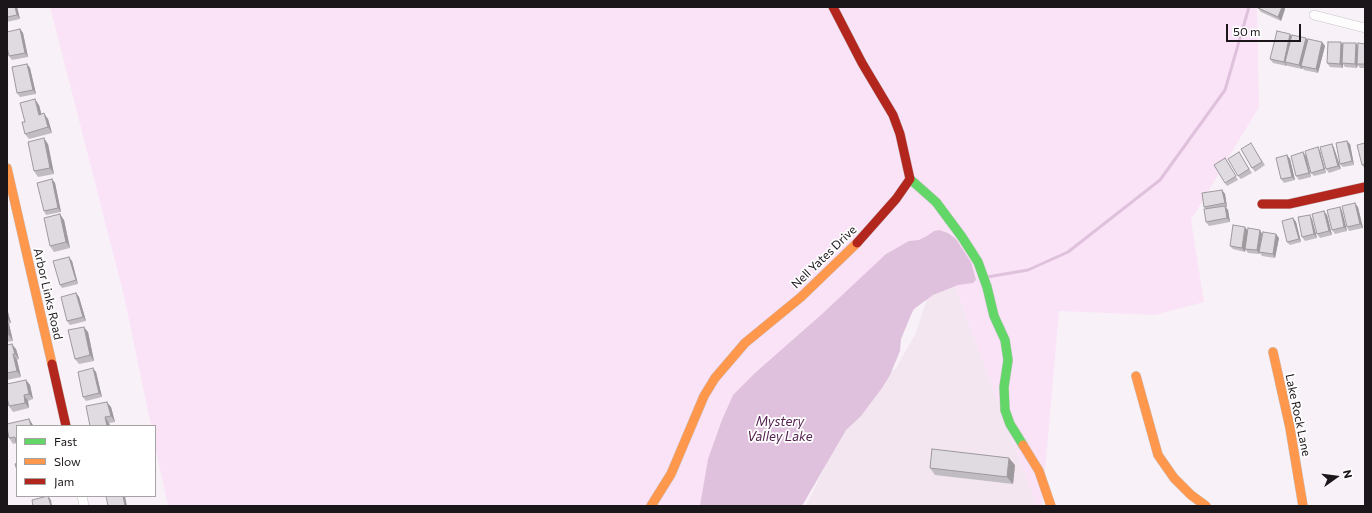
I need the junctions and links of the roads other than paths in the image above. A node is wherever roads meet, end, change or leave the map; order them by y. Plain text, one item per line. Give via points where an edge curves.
1 (833, 7) edge
2 (1314, 15) dead end
3 (1365, 28) edge
4 (7, 168) edge
5 (910, 179) junction
6 (1365, 187) edge
7 (1262, 204) dead end
8 (1272, 352) dead end
9 (1136, 376) dead end
10 (66, 425) edge
11 (651, 506) edge
12 (1051, 506) edge
13 (1206, 506) edge
14 (1303, 506) edge

1 - 5 street via 893,116 900,134
2 - 3 street
4 - 10 street, Arbor Links Road
5 - 11 street, Nell Yates Drive via 856,245 801,297 746,343 715,378 704,396 671,474
5 - 12 street via 936,202 978,262 1004,340 1008,360 1004,386 1005,410 1010,424 1039,471
6 - 7 street via 1289,204
8 - 14 street, Lake Rock Lane via 1290,428
9 - 13 street via 1158,455 1174,478

